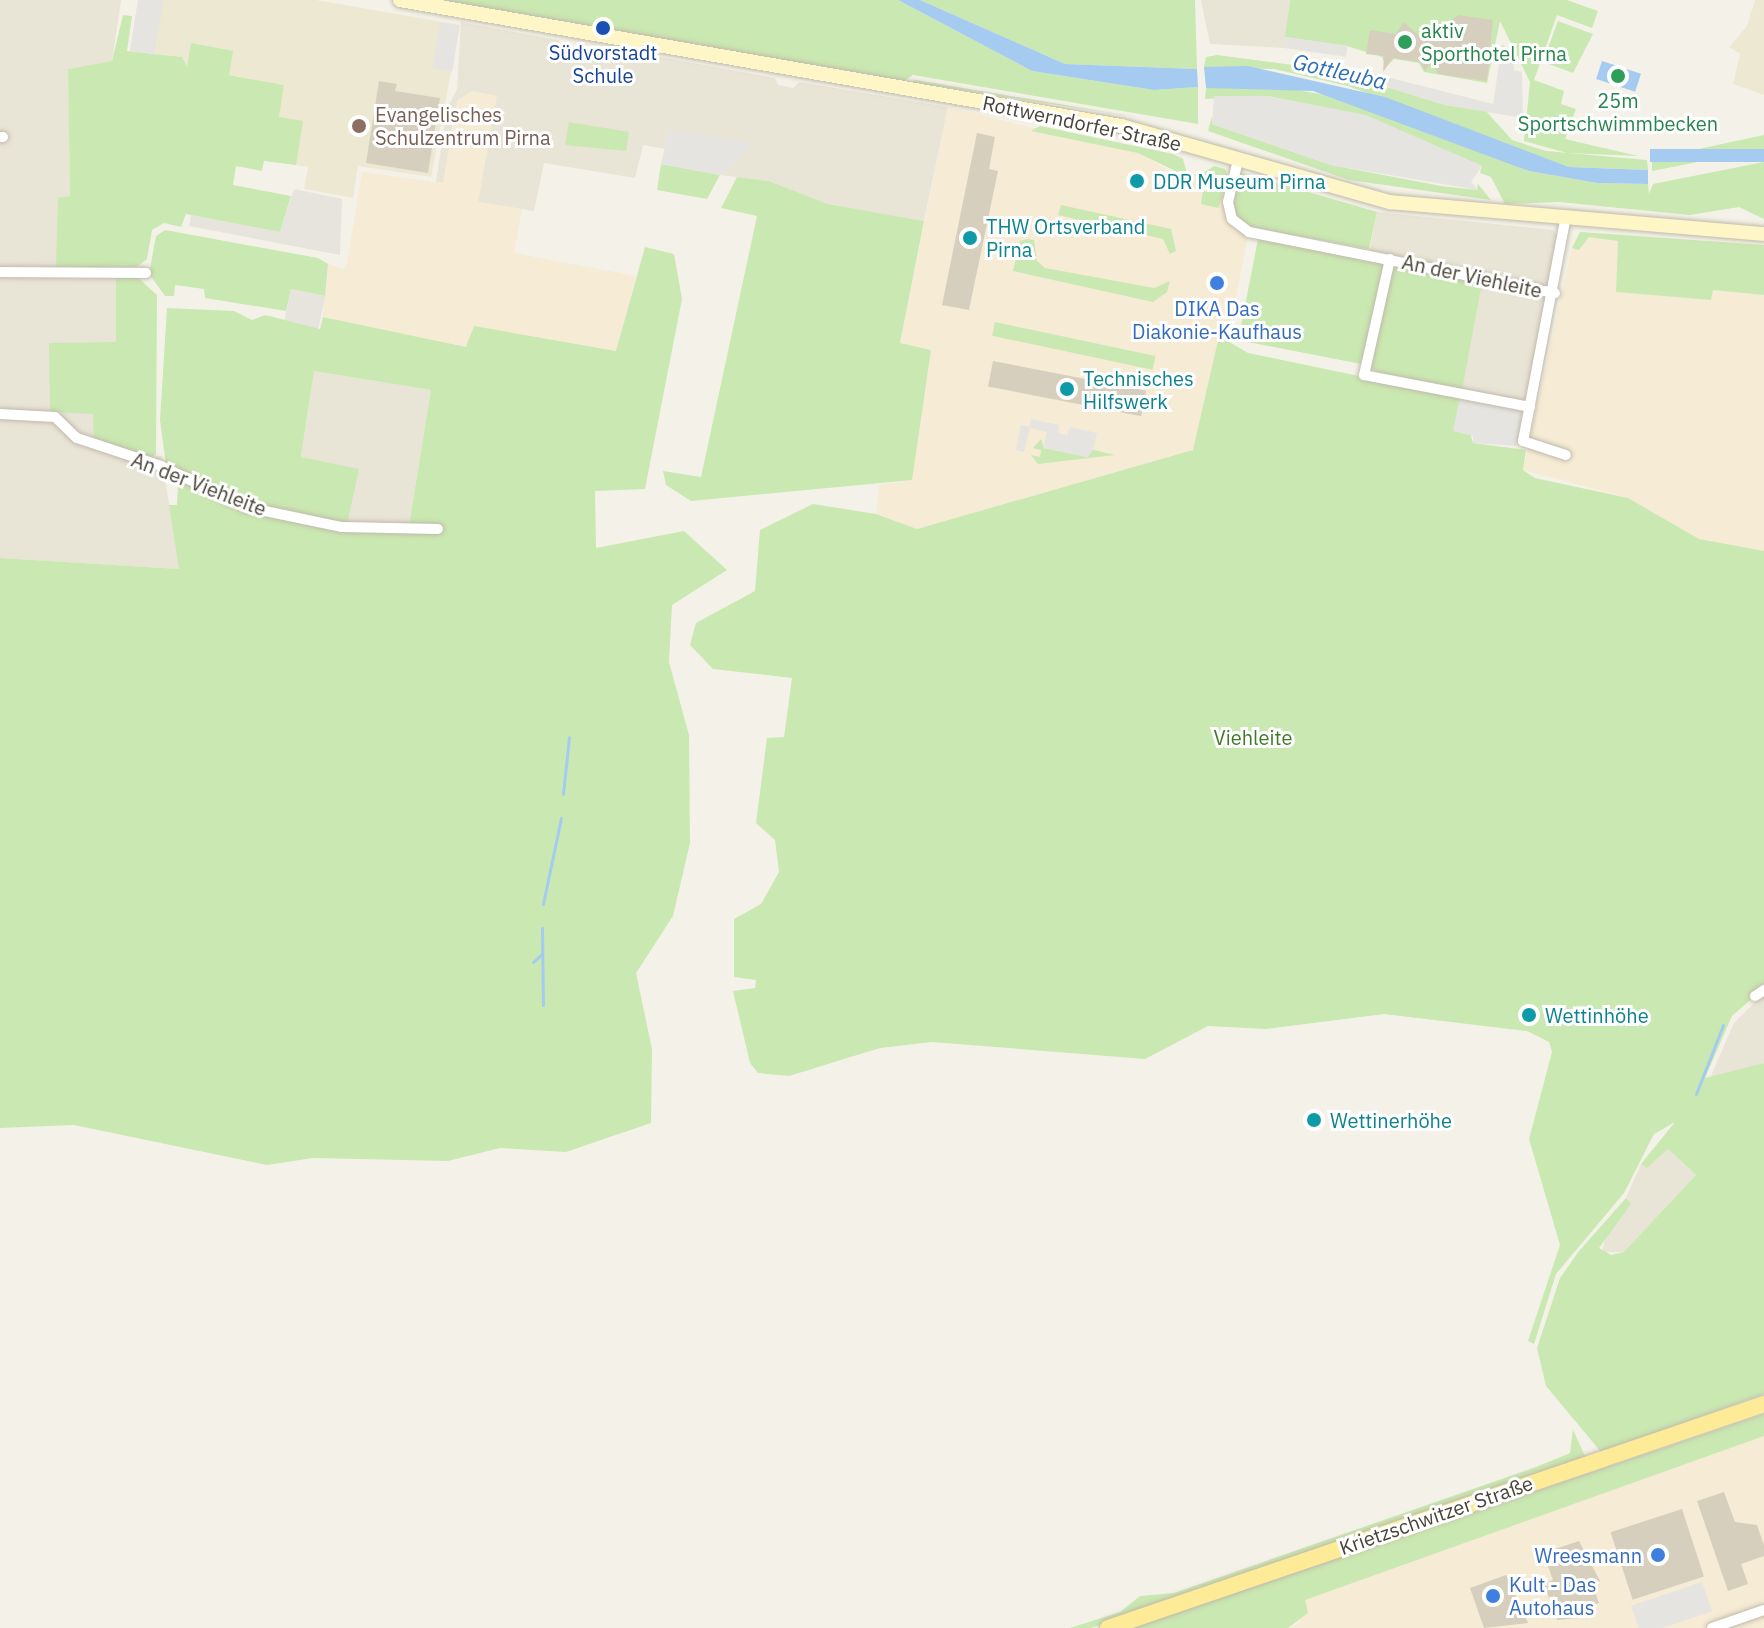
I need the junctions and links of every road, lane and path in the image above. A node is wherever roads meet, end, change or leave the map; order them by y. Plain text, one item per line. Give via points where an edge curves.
1 (400, 0) edge
2 (1238, 160) junction
3 (1565, 221) junction
4 (1764, 234) edge
5 (1390, 259) junction
6 (0, 272) edge
7 (146, 273) dead end
8 (1555, 293) junction
9 (1530, 407) junction
10 (0, 414) edge
11 (1566, 455) dead end
12 (438, 529) dead end
13 (1764, 1404) edge
14 (1764, 1610) edge
15 (1108, 1628) edge
16 (1712, 1628) edge

1 - 2 main road, Rottwerndorfer Straße via 1121,126
2 - 3 main road, Rottwerndorfer Straße via 1390,202
2 - 5 street, An der Viehleite via 1228,202 1239,226
3 - 4 main road, Rottwerndorfer Straße
3 - 8 street, An der Viehleite
5 - 8 street, An der Viehleite
5 - 9 street, An der Viehleite via 1364,375
6 - 7 street
8 - 9 street, An der Viehleite
9 - 11 street, An der Viehleite via 1523,441
10 - 12 street, An der Viehleite via 55,417 89,443 161,466 246,507 342,527
13 - 15 main road, Krietzschwitzer Straße
14 - 16 street

